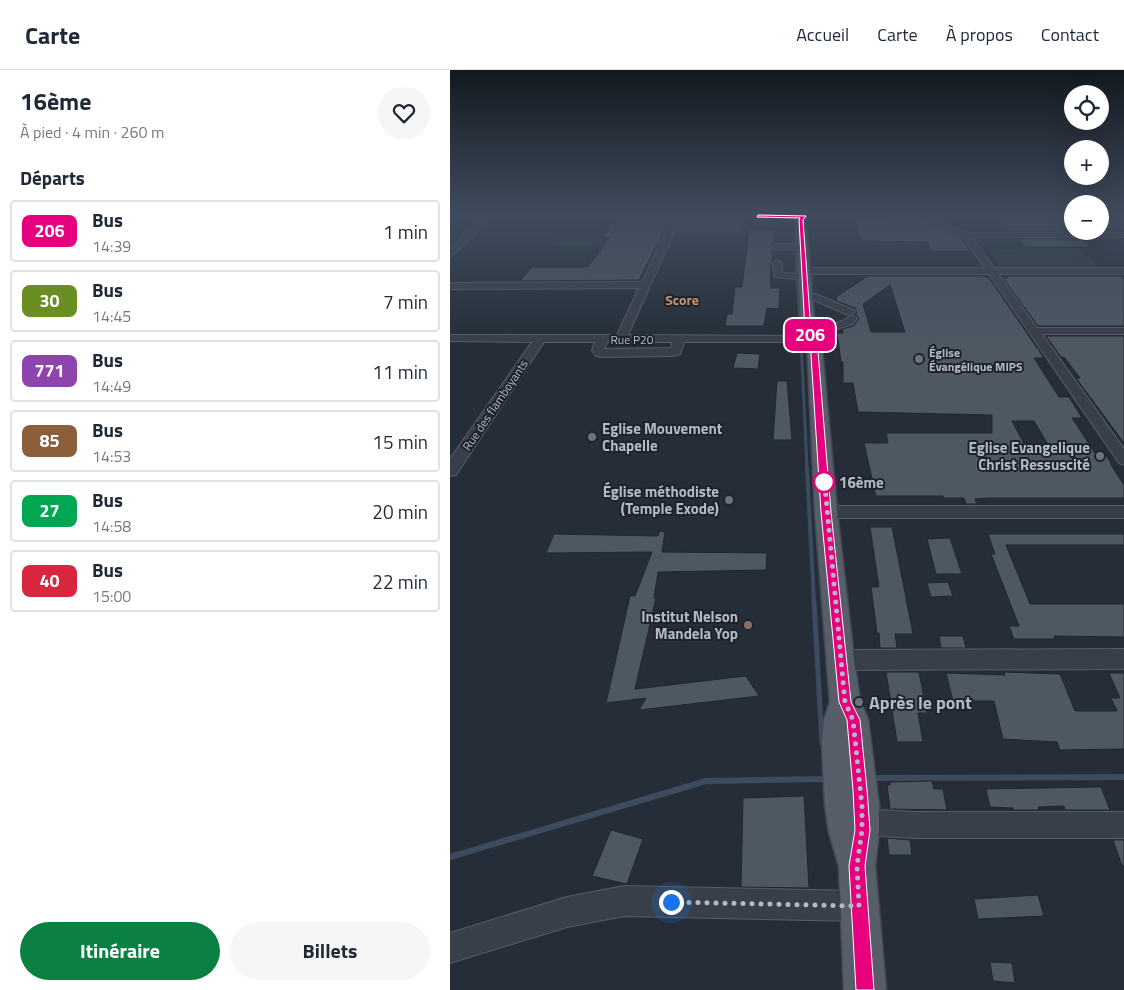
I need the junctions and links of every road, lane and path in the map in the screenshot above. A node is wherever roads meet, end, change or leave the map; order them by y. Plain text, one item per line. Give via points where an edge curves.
1 (659, 257) edge
2 (807, 257) edge
3 (982, 257) edge
4 (777, 263) dead end
5 (1124, 271) edge
6 (993, 272) junction
7 (809, 274) junction
8 (646, 285) junction
9 (450, 286) edge
10 (816, 297) junction
11 (1034, 331) junction
12 (1124, 331) edge
13 (817, 335) junction
14 (450, 338) edge
15 (540, 339) junction
16 (602, 339) junction
17 (621, 339) junction
18 (679, 339) junction
19 (1124, 460) edge
20 (450, 471) edge
21 (826, 512) junction
22 (1124, 512) edge
23 (1124, 659) edge
24 (840, 660) junction
25 (855, 811) junction
26 (1124, 825) edge
27 (859, 906) junction
28 (450, 948) edge
29 (865, 990) edge

1 - 8 street
2 - 7 main road
3 - 6 street
4 - 7 street via 778,275
5 - 6 street
6 - 7 street
6 - 11 street
7 - 10 main road
7 - 13 main road via 808,331
8 - 9 street
8 - 17 street
10 - 13 main road
10 - 13 street, Rue P20 via 851,315 849,322
11 - 12 street
11 - 19 street
13 - 18 street, Rue P20
13 - 21 main road
14 - 15 street, Rue P20
15 - 16 street, Rue P20
15 - 20 street, Rue des flamboyants
16 - 17 street, Rue P20
16 - 18 street via 600,353 673,352
17 - 18 street, Rue P20
21 - 22 street
21 - 24 main road
23 - 24 street
24 - 25 main road via 845,702 839,720 847,742
25 - 26 street via 915,825
25 - 27 main road
27 - 28 street via 624,901 567,912
27 - 29 main road

